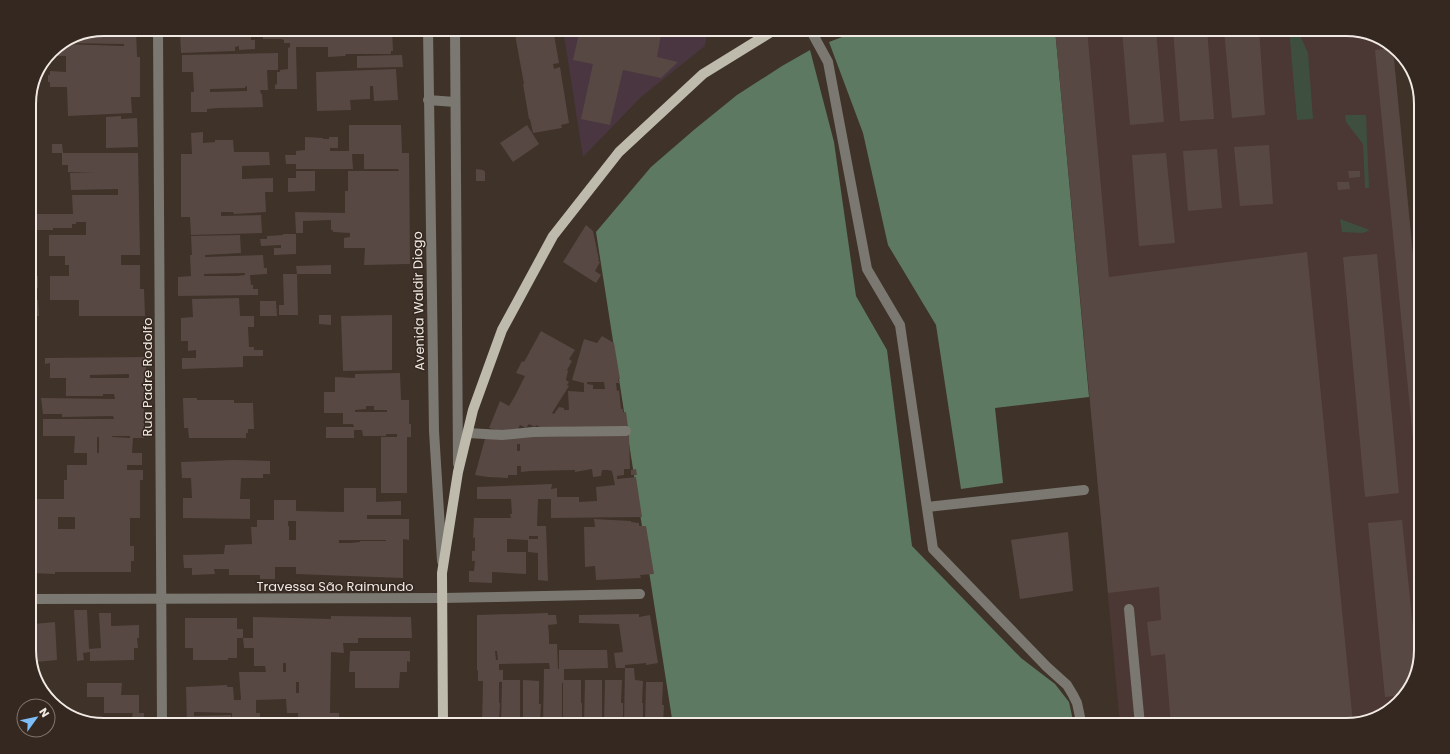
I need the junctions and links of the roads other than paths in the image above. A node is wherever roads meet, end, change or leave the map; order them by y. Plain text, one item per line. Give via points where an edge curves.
1 (158, 36) edge
2 (428, 36) edge
3 (456, 36) edge
4 (765, 36) edge
5 (814, 36) edge
6 (428, 100) junction
7 (455, 102) junction
8 (626, 431) dead end
9 (468, 434) junction
10 (458, 472) junction
11 (1084, 490) dead end
12 (927, 507) junction
13 (442, 573) junction
14 (640, 594) dead end
15 (442, 598) junction
16 (36, 599) edge
17 (162, 599) junction
18 (1129, 609) dead end
19 (162, 718) edge
20 (443, 718) edge
21 (1080, 718) edge
22 (1139, 718) edge

1 - 17 street, Rua Padre Rodolfo
2 - 6 street, Avenida Waldir Diogo
3 - 7 street, Avenida Waldir Diogo
4 - 9 main road, Avenida Waldir Diogo via 703,74 619,152 553,236 502,330 473,410
5 - 12 street via 828,62 867,268 900,324
6 - 7 street
6 - 13 street, Avenida Waldir Diogo via 434,431
7 - 10 street, Avenida Waldir Diogo
8 - 9 street
9 - 10 main road, Avenida Waldir Diogo
10 - 13 main road, Avenida Waldir Diogo
11 - 12 street
12 - 21 street via 933,550 1067,685 1077,703
13 - 15 main road, Avenida Waldir Diogo
14 - 15 street, Travessa São Raimundo
15 - 17 street, Travessa São Raimundo
15 - 20 main road, Avenida Waldir Diogo
16 - 17 street, Travessa São Raimundo
17 - 19 street, Rua Padre Rodolfo
18 - 22 street

